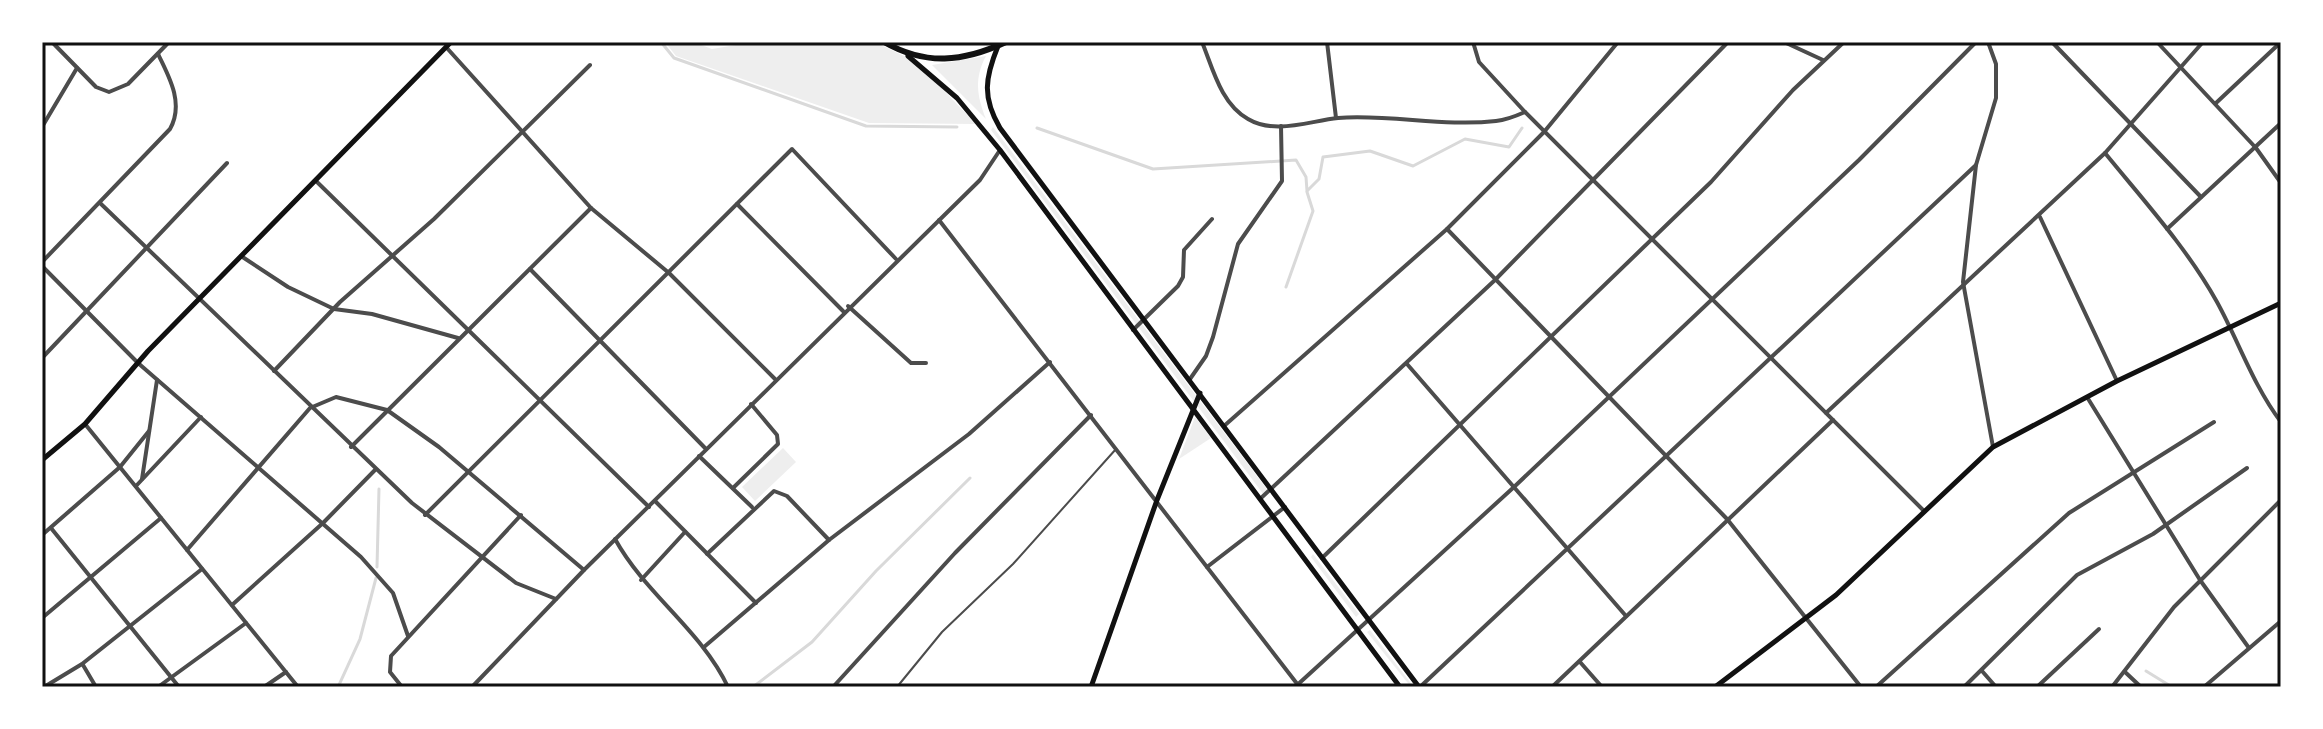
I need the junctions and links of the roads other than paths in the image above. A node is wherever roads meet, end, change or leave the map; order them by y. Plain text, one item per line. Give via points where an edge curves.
1 (52, 42) edge
2 (169, 42) edge
3 (884, 42) edge
4 (1006, 42) edge
5 (1202, 42) edge
6 (1327, 42) edge
7 (1473, 42) edge
8 (1618, 42) edge
9 (1728, 42) edge
10 (1784, 42) edge
11 (1844, 42) edge
12 (1976, 42) edge
13 (1988, 42) edge
14 (2157, 42) edge
15 (2203, 42) edge
16 (2281, 42) edge
17 (2056, 43) edge
18 (449, 44) edge
19 (998, 46) junction
20 (158, 54) junction
21 (908, 56) junction
22 (1823, 60) junction
23 (590, 65) dead end
24 (2180, 66) junction
25 (77, 68) junction
26 (2216, 104) junction
27 (1525, 112) junction
28 (1336, 118) junction
29 (2131, 122) junction
30 (2281, 123) edge
31 (1281, 126) junction
32 (42, 127) edge
33 (522, 130) junction
34 (1544, 132) junction
35 (2256, 148) junction
36 (1000, 150) junction
37 (2105, 153) junction
38 (227, 163) dead end
39 (1976, 165) junction
40 (1592, 180) junction
41 (316, 181) junction
42 (2281, 183) edge
43 (2201, 197) junction
44 (100, 203) junction
45 (737, 204) junction
46 (591, 208) junction
47 (2040, 215) junction
48 (939, 219) junction
49 (1212, 219) dead end
50 (1447, 229) junction
51 (2167, 229) junction
52 (1652, 239) junction
53 (147, 249) junction
54 (392, 255) junction
55 (241, 256) junction
56 (896, 260) junction
57 (42, 264) edge
58 (530, 269) junction
59 (669, 273) junction
60 (1495, 280) junction
61 (1963, 282) junction
62 (201, 299) junction
63 (1711, 299) junction
64 (2281, 303) edge
65 (848, 306) junction
66 (334, 309) junction
67 (843, 311) junction
68 (88, 313) junction
69 (1144, 318) junction
70 (467, 329) junction
71 (2227, 329) junction
72 (1133, 330) junction
73 (1551, 337) junction
74 (458, 338) junction
75 (601, 339) junction
76 (42, 358) edge
77 (1771, 358) junction
78 (1050, 362) junction
79 (138, 363) junction
80 (926, 363) dead end
81 (1406, 363) junction
82 (274, 371) junction
83 (775, 379) junction
84 (1190, 379) junction
85 (157, 380) junction
86 (2117, 381) junction
87 (1200, 393) junction
88 (2087, 397) junction
89 (1608, 398) junction
90 (538, 399) junction
91 (751, 404) junction
92 (1193, 406) junction
93 (310, 408) junction
94 (387, 410) junction
95 (1826, 413) junction
96 (1091, 415) junction
97 (201, 417) junction
98 (1833, 420) junction
99 (2214, 422) dead end
100 (2281, 422) edge
101 (85, 424) junction
102 (1460, 425) junction
103 (1224, 426) junction
104 (149, 431) junction
105 (351, 447) junction
106 (1993, 447) junction
107 (1117, 448) junction
108 (706, 449) junction
109 (699, 456) junction
110 (1667, 458) junction
111 (42, 460) edge
112 (120, 467) junction
113 (261, 468) junction
114 (2247, 468) dead end
115 (375, 470) junction
116 (468, 471) junction
117 (2133, 473) junction
118 (142, 479) junction
119 (136, 486) junction
120 (1514, 487) junction
121 (733, 488) junction
122 (1271, 489) junction
123 (1157, 500) junction
124 (1259, 500) junction
125 (2281, 500) edge
126 (655, 501) junction
127 (649, 507) junction
128 (1285, 507) junction
129 (753, 508) junction
130 (1924, 511) junction
131 (425, 515) junction
132 (521, 515) junction
133 (161, 518) junction
134 (1274, 518) junction
135 (1727, 519) junction
136 (323, 523) junction
137 (2164, 524) junction
138 (51, 528) junction
139 (686, 532) junction
140 (42, 535) edge
141 (615, 539) junction
142 (829, 540) junction
143 (187, 550) junction
144 (1569, 550) junction
145 (707, 554) junction
146 (481, 557) junction
147 (1322, 558) junction
148 (1207, 567) junction
149 (202, 569) junction
150 (584, 570) junction
151 (91, 577) junction
152 (641, 580) junction
153 (2200, 580) junction
154 (556, 599) junction
155 (756, 603) junction
156 (232, 605) junction
157 (1626, 616) junction
158 (42, 618) edge
159 (1806, 618) junction
160 (1368, 619) junction
161 (2281, 621) edge
162 (246, 623) junction
163 (132, 625) junction
164 (1356, 629) junction
165 (2099, 629) dead end
166 (408, 636) junction
167 (704, 647) junction
168 (2249, 648) junction
169 (1579, 661) junction
170 (82, 664) junction
171 (1982, 671) junction
172 (286, 672) junction
173 (2125, 672) junction
174 (172, 676) junction
175 (1297, 686) edge
176 (44, 687) edge
177 (96, 687) edge
178 (158, 687) edge
179 (179, 687) edge
180 (264, 687) edge
181 (298, 687) edge
182 (402, 687) edge
183 (472, 687) edge
184 (728, 687) edge
185 (833, 687) edge
186 (897, 687) edge
187 (1092, 687) edge
188 (1400, 687) edge
189 (1420, 687) edge
190 (1552, 687) edge
191 (1602, 687) edge
192 (1715, 687) edge
193 (1861, 687) edge
194 (1876, 687) edge
195 (1964, 687) edge
196 (1996, 687) edge
197 (2037, 687) edge
198 (2112, 687) edge
199 (2141, 687) edge
200 (2204, 687) edge

1 - 25 street
2 - 20 street
3 - 21 main road
4 - 19 main road
5 - 31 street via 1232,106 1252,121
6 - 28 street
7 - 27 street via 1479,62
8 - 34 street
9 - 40 street
10 - 22 street
11 - 22 street
12 - 63 street
13 - 39 street via 1996,64 1996,98
14 - 24 street
15 - 24 street
16 - 26 street
17 - 29 street
18 - 33 street
18 - 41 main road
19 - 21 main road via 960,59
19 - 69 main road via 985,80 989,111
20 - 25 street via 109,92
20 - 44 street via 174,86 177,117
21 - 36 main road via 957,98
22 - 52 street
23 - 33 street
24 - 26 street
24 - 29 street
25 - 32 street
26 - 35 street
27 - 28 street via 1475,122
27 - 34 street
28 - 31 street
29 - 37 street
29 - 43 street
30 - 35 street
31 - 84 street via 1282,181 1238,244 1213,337
33 - 46 street
33 - 54 street
34 - 40 street
34 - 50 street
35 - 42 street
35 - 43 street
36 - 48 street via 980,180
36 - 72 main road
37 - 47 street
37 - 51 street
38 - 53 street
39 - 61 street
39 - 77 street
40 - 52 street
40 - 60 street
41 - 54 street
41 - 55 main road
43 - 51 street
44 - 53 street
44 - 57 street
45 - 56 street via 792,149
45 - 59 street
45 - 67 street
46 - 58 street
46 - 59 street
47 - 61 street
47 - 86 street
48 - 56 street
48 - 78 street
49 - 69 street via 1184,250 1178,286
50 - 60 street
50 - 103 street
51 - 71 street via 2213,295
52 - 63 street
52 - 73 street
53 - 62 street
53 - 68 street
54 - 66 street
54 - 70 street
55 - 62 main road
55 - 66 street
56 - 65 street
57 - 68 street
58 - 70 street
58 - 75 street
59 - 75 street
59 - 83 street
60 - 73 street
60 - 81 street
61 - 95 street
61 - 106 street
62 - 79 main road
62 - 82 street
63 - 77 street
63 - 89 street
64 - 71 main road
65 - 67 street
65 - 80 street via 911,363
66 - 74 street via 382,316
66 - 82 street
67 - 83 street
68 - 76 street
68 - 79 street
69 - 72 street
69 - 84 main road
70 - 74 street
70 - 90 street
71 - 86 main road
71 - 100 street
72 - 92 main road
73 - 89 street
73 - 102 street
74 - 94 street
75 - 90 street
75 - 108 street
77 - 95 street
77 - 110 street
78 - 96 street
78 - 142 street via 969,434
79 - 85 street
79 - 101 main road
81 - 102 street
81 - 122 street
82 - 93 street
83 - 91 street
84 - 87 main road
85 - 97 street
85 - 104 street
86 - 88 main road
87 - 92 main road
87 - 103 main road
88 - 106 main road
88 - 117 street
89 - 110 street
89 - 120 street
90 - 116 street
90 - 127 street
91 - 108 street
91 - 121 street via 777,435 774,450
92 - 123 main road
92 - 124 main road
93 - 94 street via 336,397
93 - 105 street
93 - 113 street
94 - 105 street
94 - 116 street
95 - 98 street
96 - 107 street
96 - 185 street
97 - 113 street
97 - 118 street
98 - 130 street
98 - 135 street
99 - 117 street
101 - 111 main road
101 - 112 street
102 - 120 street
102 - 147 street
103 - 122 main road
104 - 112 street
104 - 118 street
105 - 115 street
106 - 130 main road
107 - 123 street
107 - 186 lane via 1013,564 942,632
108 - 109 street
109 - 121 street
109 - 126 street
110 - 135 street
110 - 144 street
112 - 119 street
112 - 138 street
113 - 136 street
113 - 143 street
114 - 137 street
115 - 131 street
115 - 136 street
116 - 131 street
116 - 132 street
117 - 137 street
117 - 194 street via 2059,521
118 - 119 street
119 - 133 street
120 - 144 street
120 - 160 street
121 - 129 street
122 - 124 street
122 - 128 main road
123 - 148 street
123 - 187 main road
124 - 134 main road
125 - 153 street
126 - 127 street
126 - 139 street
127 - 141 street
128 - 134 street
128 - 147 main road
129 - 142 street via 780,491
129 - 145 street
130 - 159 main road
131 - 146 street
132 - 146 street
132 - 150 street
133 - 143 street
133 - 151 street
134 - 148 street
134 - 164 main road
135 - 157 street
135 - 159 street
136 - 156 street
136 - 166 street via 393,593
137 - 153 street
137 - 171 street via 2077,575
138 - 140 street
138 - 151 street
139 - 145 street
139 - 152 street
141 - 150 street
141 - 152 street
142 - 155 street
143 - 149 street
144 - 157 street
144 - 189 street
145 - 155 street
146 - 154 street via 516,583
146 - 166 street
147 - 160 main road
148 - 175 street
149 - 156 street
149 - 163 street
150 - 154 street
151 - 158 street
151 - 163 street
152 - 167 street
153 - 168 street
153 - 173 street
154 - 183 street
155 - 167 street
156 - 162 street
157 - 169 street
159 - 192 main road
159 - 193 street
160 - 164 street
160 - 189 main road
161 - 168 street
162 - 172 street
162 - 174 street
163 - 170 street
163 - 174 street
164 - 175 street
164 - 188 main road
165 - 197 street
166 - 182 street via 388,662
167 - 184 street
168 - 200 street
169 - 190 street
169 - 191 street
170 - 176 street
170 - 177 street
171 - 195 street
171 - 196 street
172 - 180 street
172 - 181 street
173 - 198 street
173 - 199 street
174 - 178 street
174 - 179 street

